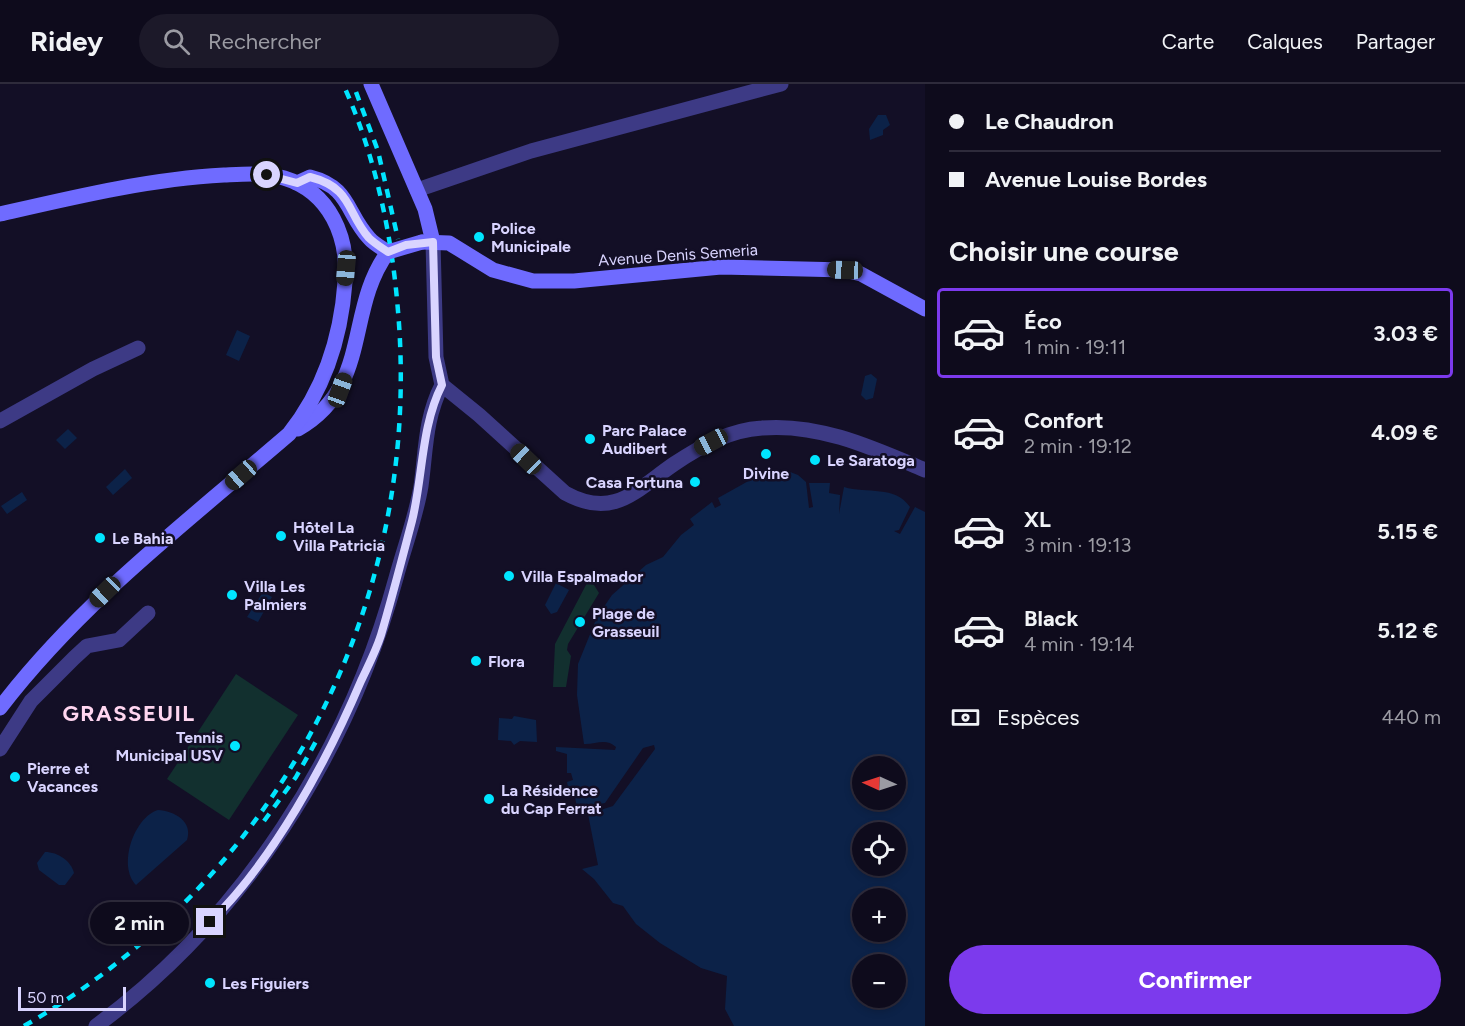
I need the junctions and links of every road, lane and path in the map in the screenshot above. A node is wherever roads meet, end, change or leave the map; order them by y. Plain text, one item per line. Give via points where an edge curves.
1 (371, 84) edge
2 (781, 84) edge
3 (297, 183) junction
4 (417, 190) junction
5 (0, 214) edge
6 (427, 242) junction
7 (382, 253) junction
8 (925, 309) edge
9 (138, 348) dead end
10 (349, 364) junction
11 (327, 371) junction
12 (442, 385) junction
13 (0, 421) edge
14 (289, 434) junction
15 (925, 470) edge
16 (148, 613) dead end
17 (0, 708) edge
18 (0, 749) edge
19 (96, 1026) edge

1 - 4 main road
2 - 4 street via 531,151
3 - 5 main road via 259,175 185,177
3 - 7 main road via 310,177 336,189
3 - 11 main road via 331,214 344,241 345,287
4 - 6 main road via 425,209
6 - 7 main road, bridge
6 - 8 main road, Avenue Denis Semeria via 448,243 493,270 542,282 721,267 845,270 870,278
6 - 12 street via 436,357
7 - 10 main road
9 - 13 street
10 - 11 main road via 339,371
10 - 14 main road via 333,401
11 - 14 main road via 304,415
12 - 15 street via 565,493 580,501 611,503 630,497 723,436 775,427 820,432
12 - 19 street via 431,407 420,489 380,637 349,710 314,776 276,840 221,910 163,968
14 - 17 main road via 105,592 61,635
16 - 18 street via 119,640 87,646 31,701

